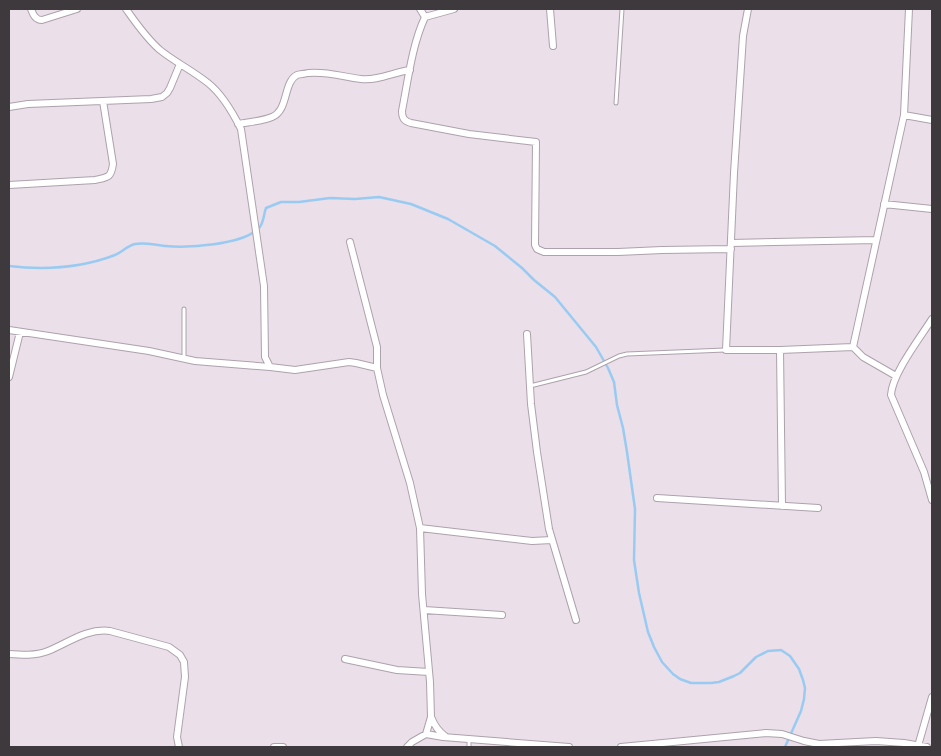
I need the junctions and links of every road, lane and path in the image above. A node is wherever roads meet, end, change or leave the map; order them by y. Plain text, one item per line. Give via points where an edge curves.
1 (31, 9) edge
2 (77, 9) edge
3 (126, 9) edge
4 (420, 9) edge
5 (454, 9) edge
6 (550, 9) edge
7 (622, 9) edge
8 (748, 9) edge
9 (909, 9) edge
10 (425, 16) junction
11 (553, 46) dead end
12 (180, 64) junction
13 (410, 70) junction
14 (103, 101) junction
15 (616, 103) dead end
16 (9, 107) edge
17 (904, 115) junction
18 (932, 120) edge
19 (238, 124) junction
20 (9, 186) edge
21 (884, 204) junction
22 (932, 209) edge
23 (876, 240) junction
24 (350, 242) dead end
25 (731, 246) junction
26 (184, 309) dead end
27 (932, 319) edge
28 (9, 330) edge
29 (20, 332) junction
30 (527, 334) dead end
31 (853, 347) junction
32 (726, 350) junction
33 (780, 350) junction
34 (184, 359) junction
35 (270, 367) junction
36 (377, 368) junction
37 (896, 376) junction
38 (9, 377) edge
39 (530, 386) junction
40 (657, 498) dead end
41 (932, 500) edge
42 (782, 506) junction
43 (818, 508) dead end
44 (420, 528) junction
45 (552, 540) junction
46 (424, 610) junction
47 (502, 615) dead end
48 (576, 620) dead end
49 (9, 654) edge
50 (345, 658) dead end
51 (429, 672) junction
52 (932, 697) edge
53 (431, 717) junction
54 (426, 734) junction
55 (446, 737) junction
56 (469, 739) junction
57 (536, 746) edge
58 (819, 746) edge
59 (918, 746) junction
60 (179, 747) edge
61 (274, 747) edge
62 (283, 747) edge
63 (407, 747) edge
64 (469, 747) edge
65 (568, 747) edge
66 (621, 747) edge
67 (926, 747) edge

1 - 2 street via 35,18 42,20
3 - 12 street via 149,39
4 - 10 street
5 - 10 street
6 - 11 street
7 - 15 lane
8 - 25 street via 743,36
9 - 17 street
10 - 13 street
12 - 14 street via 170,88 162,96
12 - 19 street via 216,91
13 - 19 street via 372,80 321,72 296,75 278,114
13 - 25 street via 402,111 405,121 469,134 536,142 535,245 540,251 719,250
14 - 16 street
14 - 20 street via 113,164 110,176 95,180
17 - 18 street
17 - 21 street
19 - 35 street via 264,286 265,357
21 - 22 street
21 - 23 street
23 - 25 street
23 - 31 street
24 - 36 street via 377,347
25 - 32 street
26 - 34 lane
27 - 37 street
28 - 29 street
29 - 34 street
29 - 38 street
30 - 39 street
31 - 33 street
31 - 37 street via 863,357
32 - 33 street
32 - 39 lane via 627,354 586,372
33 - 42 street
34 - 35 street
35 - 36 street via 295,370 349,362
36 - 44 street
37 - 41 street via 891,395 924,472
39 - 45 street
40 - 42 street
42 - 43 street
44 - 45 street via 532,541
44 - 46 street
45 - 48 street
46 - 47 street
46 - 51 street
49 - 60 street via 46,652 101,630 169,646 184,662 177,738
50 - 51 street via 397,670
51 - 53 street
52 - 59 street
53 - 54 street
53 - 55 street
54 - 55 street
54 - 63 street
55 - 56 street
56 - 57 street
56 - 64 lane
57 - 65 street
58 - 59 street via 876,741
58 - 66 street via 766,732
59 - 67 street
61 - 62 street

